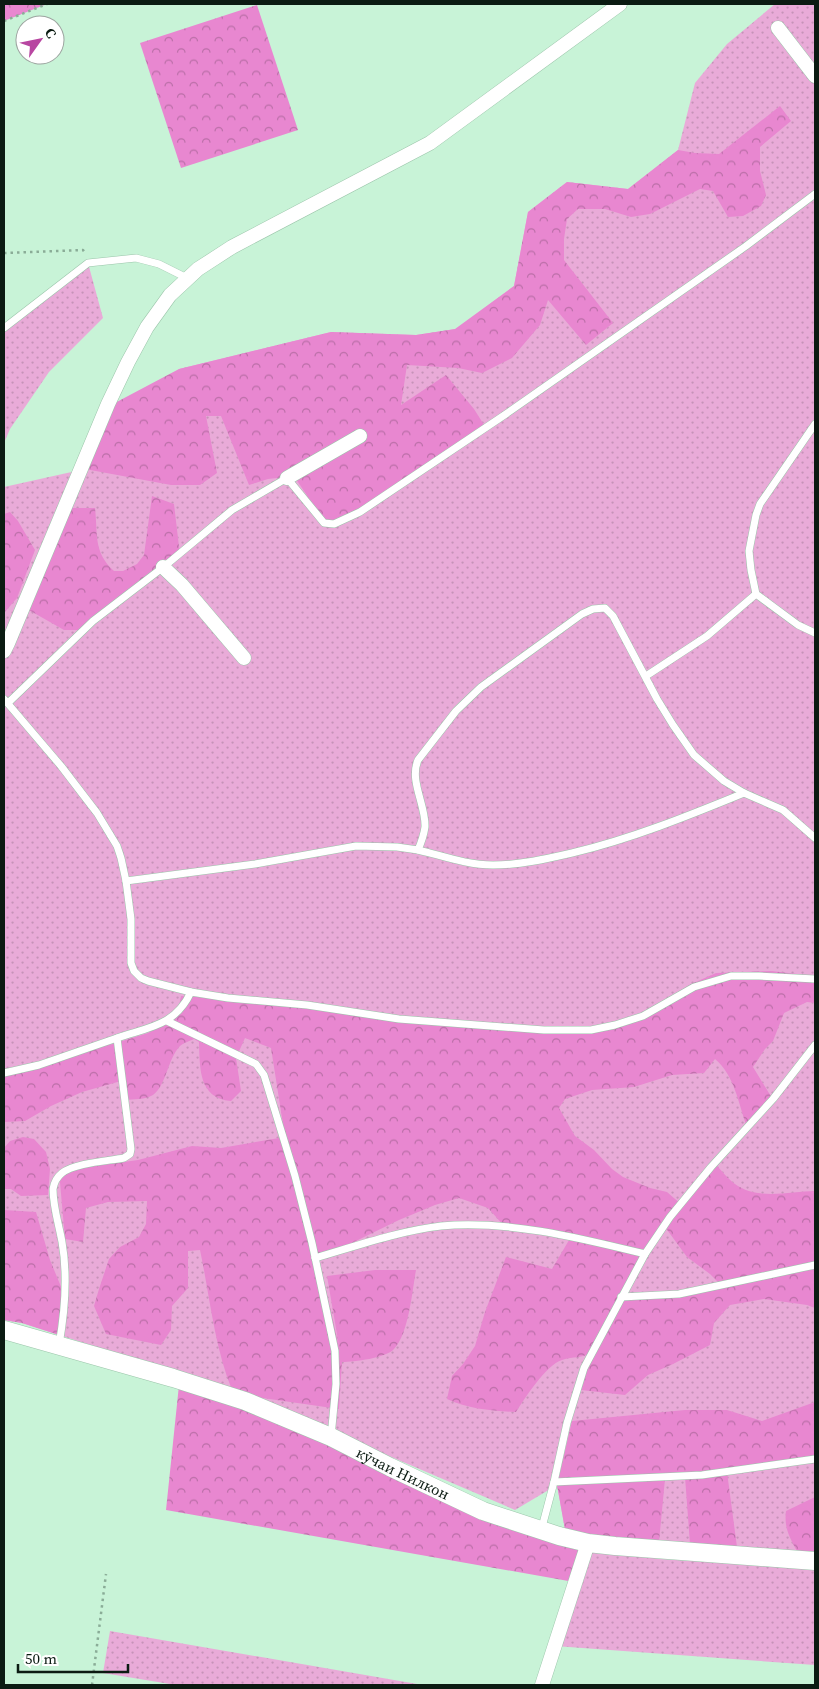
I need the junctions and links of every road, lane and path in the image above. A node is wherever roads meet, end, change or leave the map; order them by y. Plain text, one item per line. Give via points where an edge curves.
1 (47, 4) edge
2 (620, 4) edge
3 (4, 21) edge
4 (778, 28) dead end
5 (815, 76) edge
6 (815, 194) edge
7 (4, 253) edge
8 (88, 263) junction
9 (187, 278) junction
10 (4, 328) edge
11 (815, 424) edge
12 (360, 436) dead end
13 (806, 436) junction
14 (815, 438) edge
15 (287, 478) junction
16 (163, 566) junction
17 (756, 594) junction
18 (815, 633) edge
19 (4, 650) edge
20 (244, 658) dead end
21 (646, 676) junction
22 (6, 701) edge
23 (744, 793) junction
24 (815, 838) edge
25 (418, 850) junction
26 (126, 881) junction
27 (815, 980) edge
28 (191, 992) junction
29 (167, 1021) junction
30 (117, 1038) junction
31 (815, 1045) edge
32 (4, 1072) edge
33 (645, 1254) junction
34 (315, 1258) junction
35 (815, 1265) edge
36 (621, 1297) junction
37 (4, 1330) edge
38 (59, 1345) junction
39 (331, 1437) junction
40 (815, 1459) edge
41 (554, 1482) junction
42 (541, 1531) junction
43 (588, 1543) junction
44 (815, 1562) edge
45 (106, 1574) dead end
46 (92, 1685) edge
47 (542, 1685) edge

1 - 3 path
2 - 9 street via 430,143 232,247
4 - 5 street
6 - 15 lane via 506,414 360,512 327,524
7 - 8 path via 83,250
8 - 9 lane via 136,258 159,264
8 - 10 lane
9 - 19 street via 170,295 128,362
11 - 13 lane
12 - 15 street
13 - 14 lane
13 - 17 lane via 760,504 756,515 749,551
15 - 16 lane via 232,510
16 - 20 street
16 - 22 lane via 93,620
17 - 18 lane via 798,625
17 - 21 lane via 707,636
21 - 23 lane via 657,699 694,755 724,781
21 - 25 lane via 613,616 604,608 598,608 582,614 488,682 456,711 417,764 416,778 425,827
22 - 26 lane via 61,766 107,828 117,846
23 - 24 lane via 783,810
23 - 25 lane via 605,845 540,860 477,863
25 - 26 lane via 356,846
26 - 28 lane via 134,971 148,981
27 - 28 lane via 731,976 694,987 643,1016 592,1030 544,1030 399,1019
28 - 29 lane via 185,1005
29 - 30 lane
29 - 34 lane via 256,1064 261,1071 278,1116
30 - 32 lane via 39,1065
30 - 38 lane via 130,1154 124,1158 69,1168 53,1186 65,1274
31 - 33 lane via 710,1167
33 - 34 lane via 536,1230 443,1226
33 - 36 lane
34 - 39 lane via 337,1362
35 - 36 lane via 678,1294
36 - 41 lane via 584,1368
37 - 38 street, кӯчаи Нилкон
38 - 39 street, кӯчаи Нилкон via 245,1401
39 - 42 street, кӯчаи Нилкон via 484,1511
40 - 41 lane via 702,1475
41 - 42 lane
42 - 43 street, кӯчаи Нилкон
43 - 44 street, кӯчаи Нилкон
43 - 47 street
45 - 46 path

